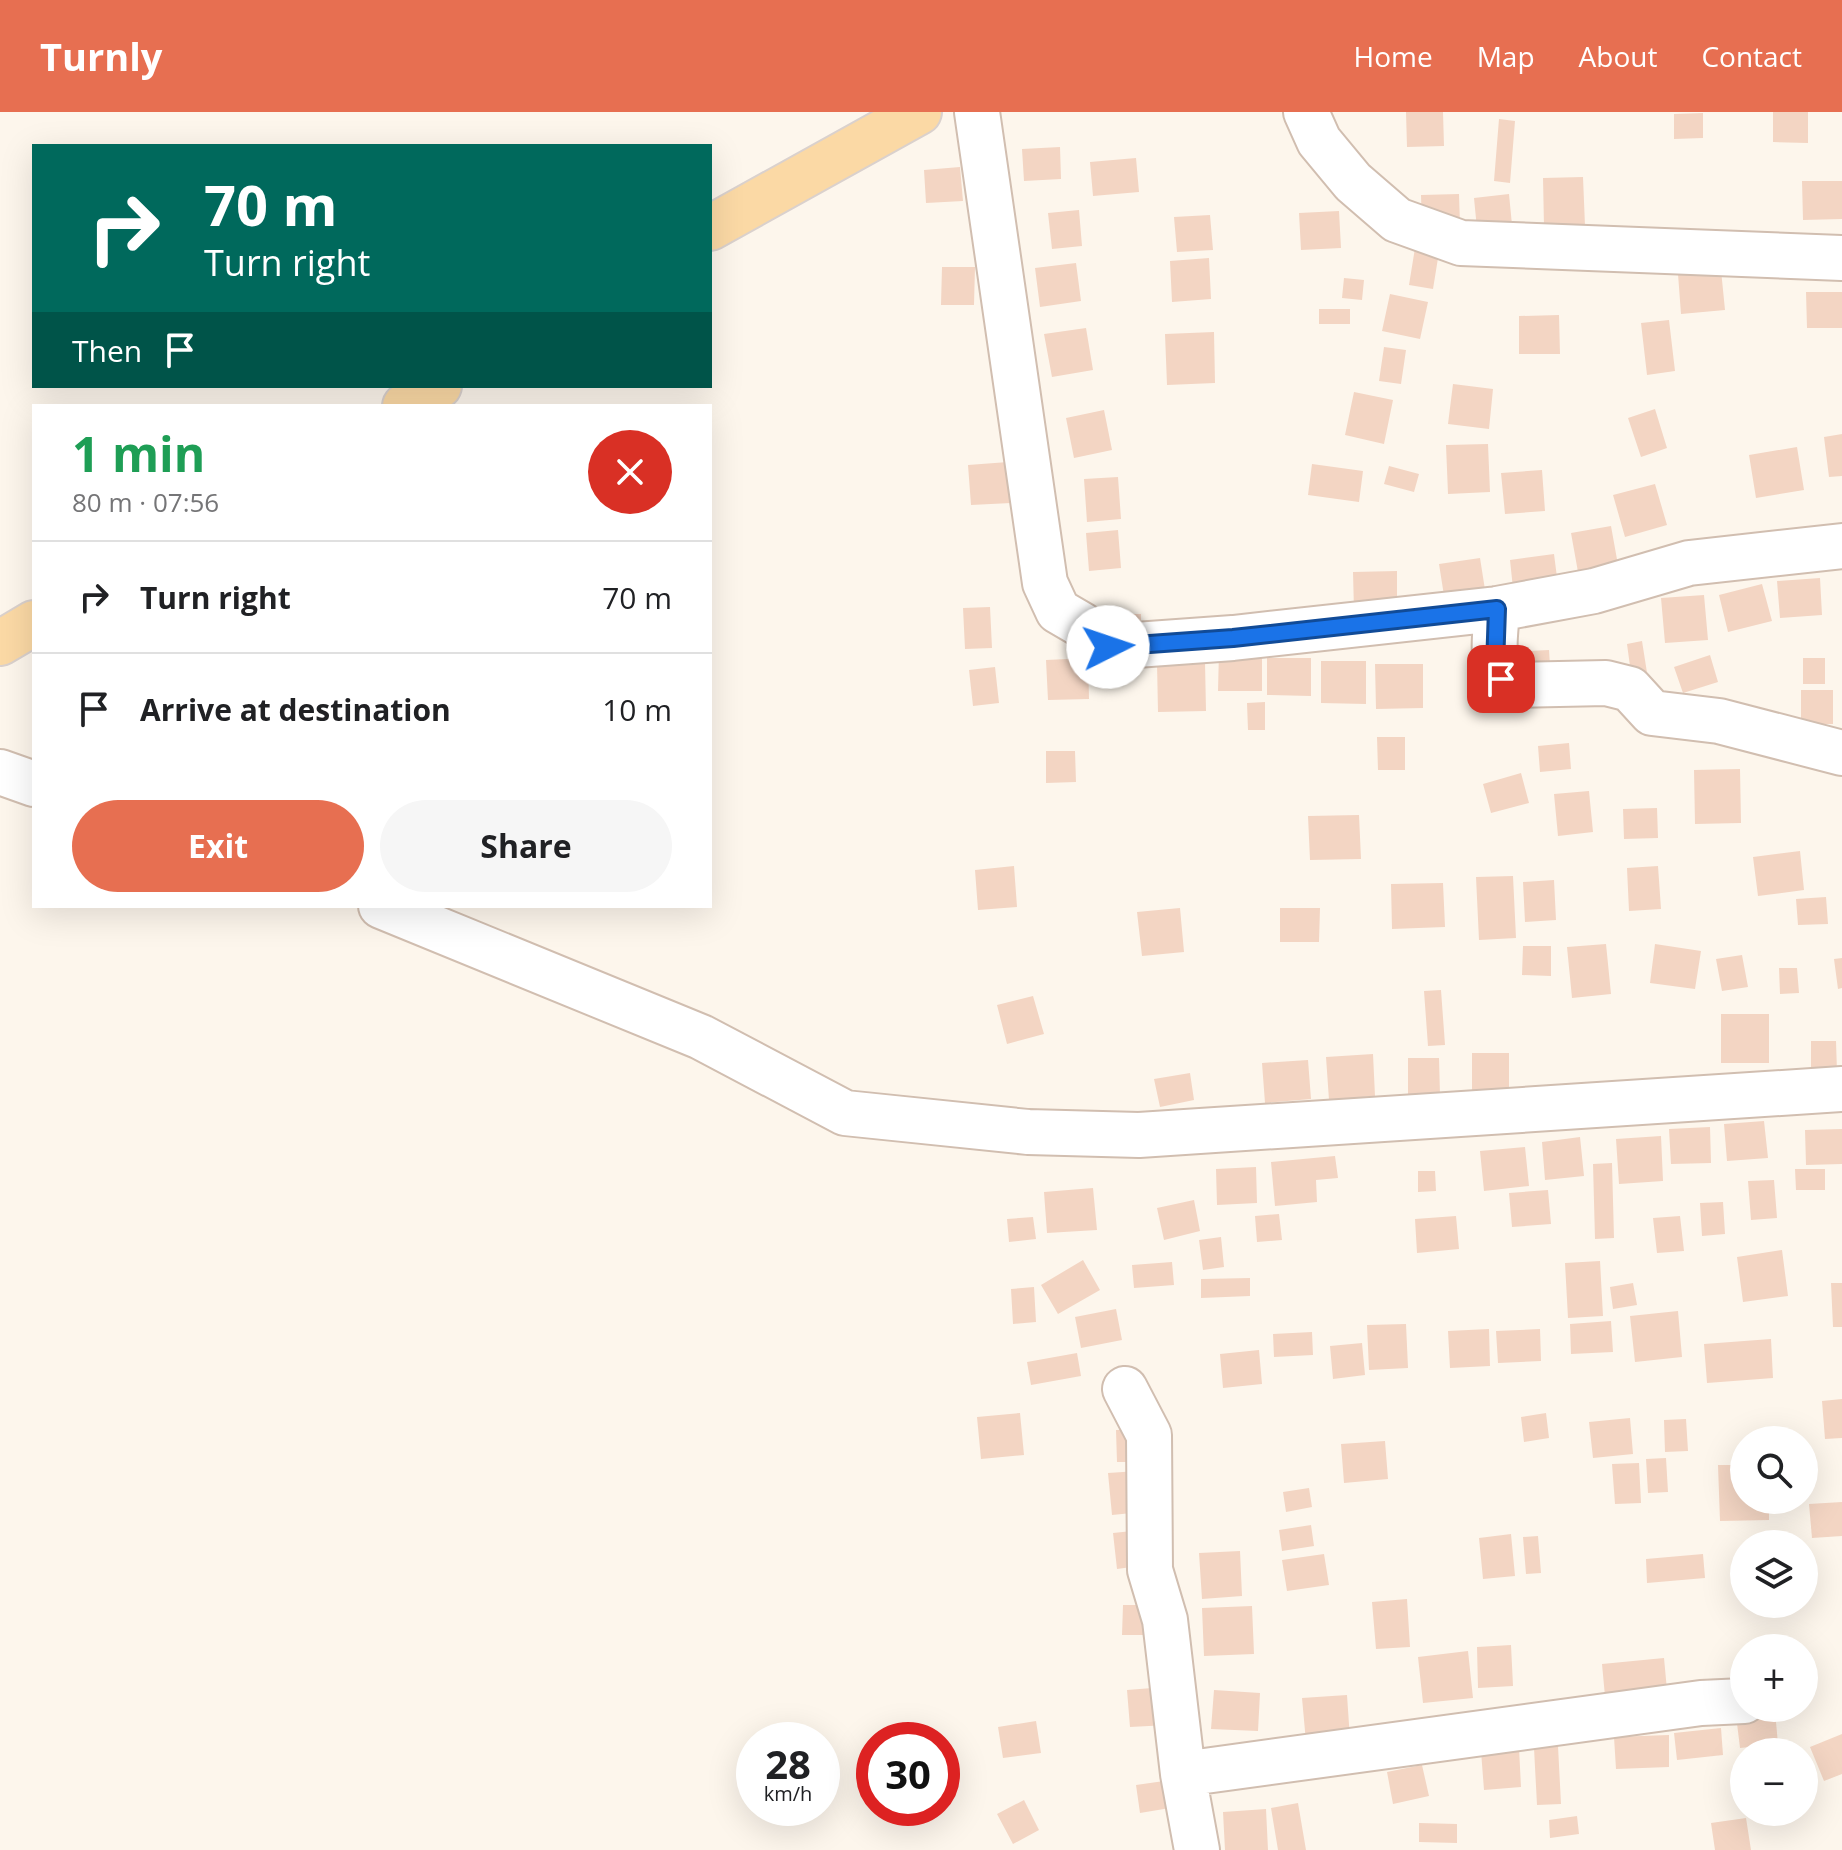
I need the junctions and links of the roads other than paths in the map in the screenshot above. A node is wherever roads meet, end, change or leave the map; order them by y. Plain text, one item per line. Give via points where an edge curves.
1 (919, 112) edge
2 (977, 112) edge
3 (1306, 112) edge
4 (712, 227) edge
5 (1842, 258) edge
6 (436, 388) edge
7 (408, 404) edge
8 (1842, 546) edge
9 (1497, 609) junction
10 (32, 624) edge
11 (0, 643) edge
12 (1842, 753) edge
13 (0, 772) edge
14 (32, 783) edge
15 (386, 908) edge
16 (1842, 1089) edge
17 (1125, 1389) dead end
18 (1730, 1702) edge
19 (1183, 1774) junction
20 (1197, 1850) edge

1 - 4 main road
2 - 9 street via 1045,583 1058,611 1108,647
3 - 5 street via 1319,141 1353,182 1397,220 1461,243
6 - 7 main road
8 - 9 street via 1689,563 1594,591
9 - 12 street via 1495,666 1511,685 1606,683 1630,689 1652,713 1719,721
10 - 11 main road
13 - 14 street
15 - 16 street via 701,1037 845,1113 1028,1132 1139,1135
17 - 19 street via 1149,1435 1150,1570 1165,1620
18 - 19 street
19 - 20 street

